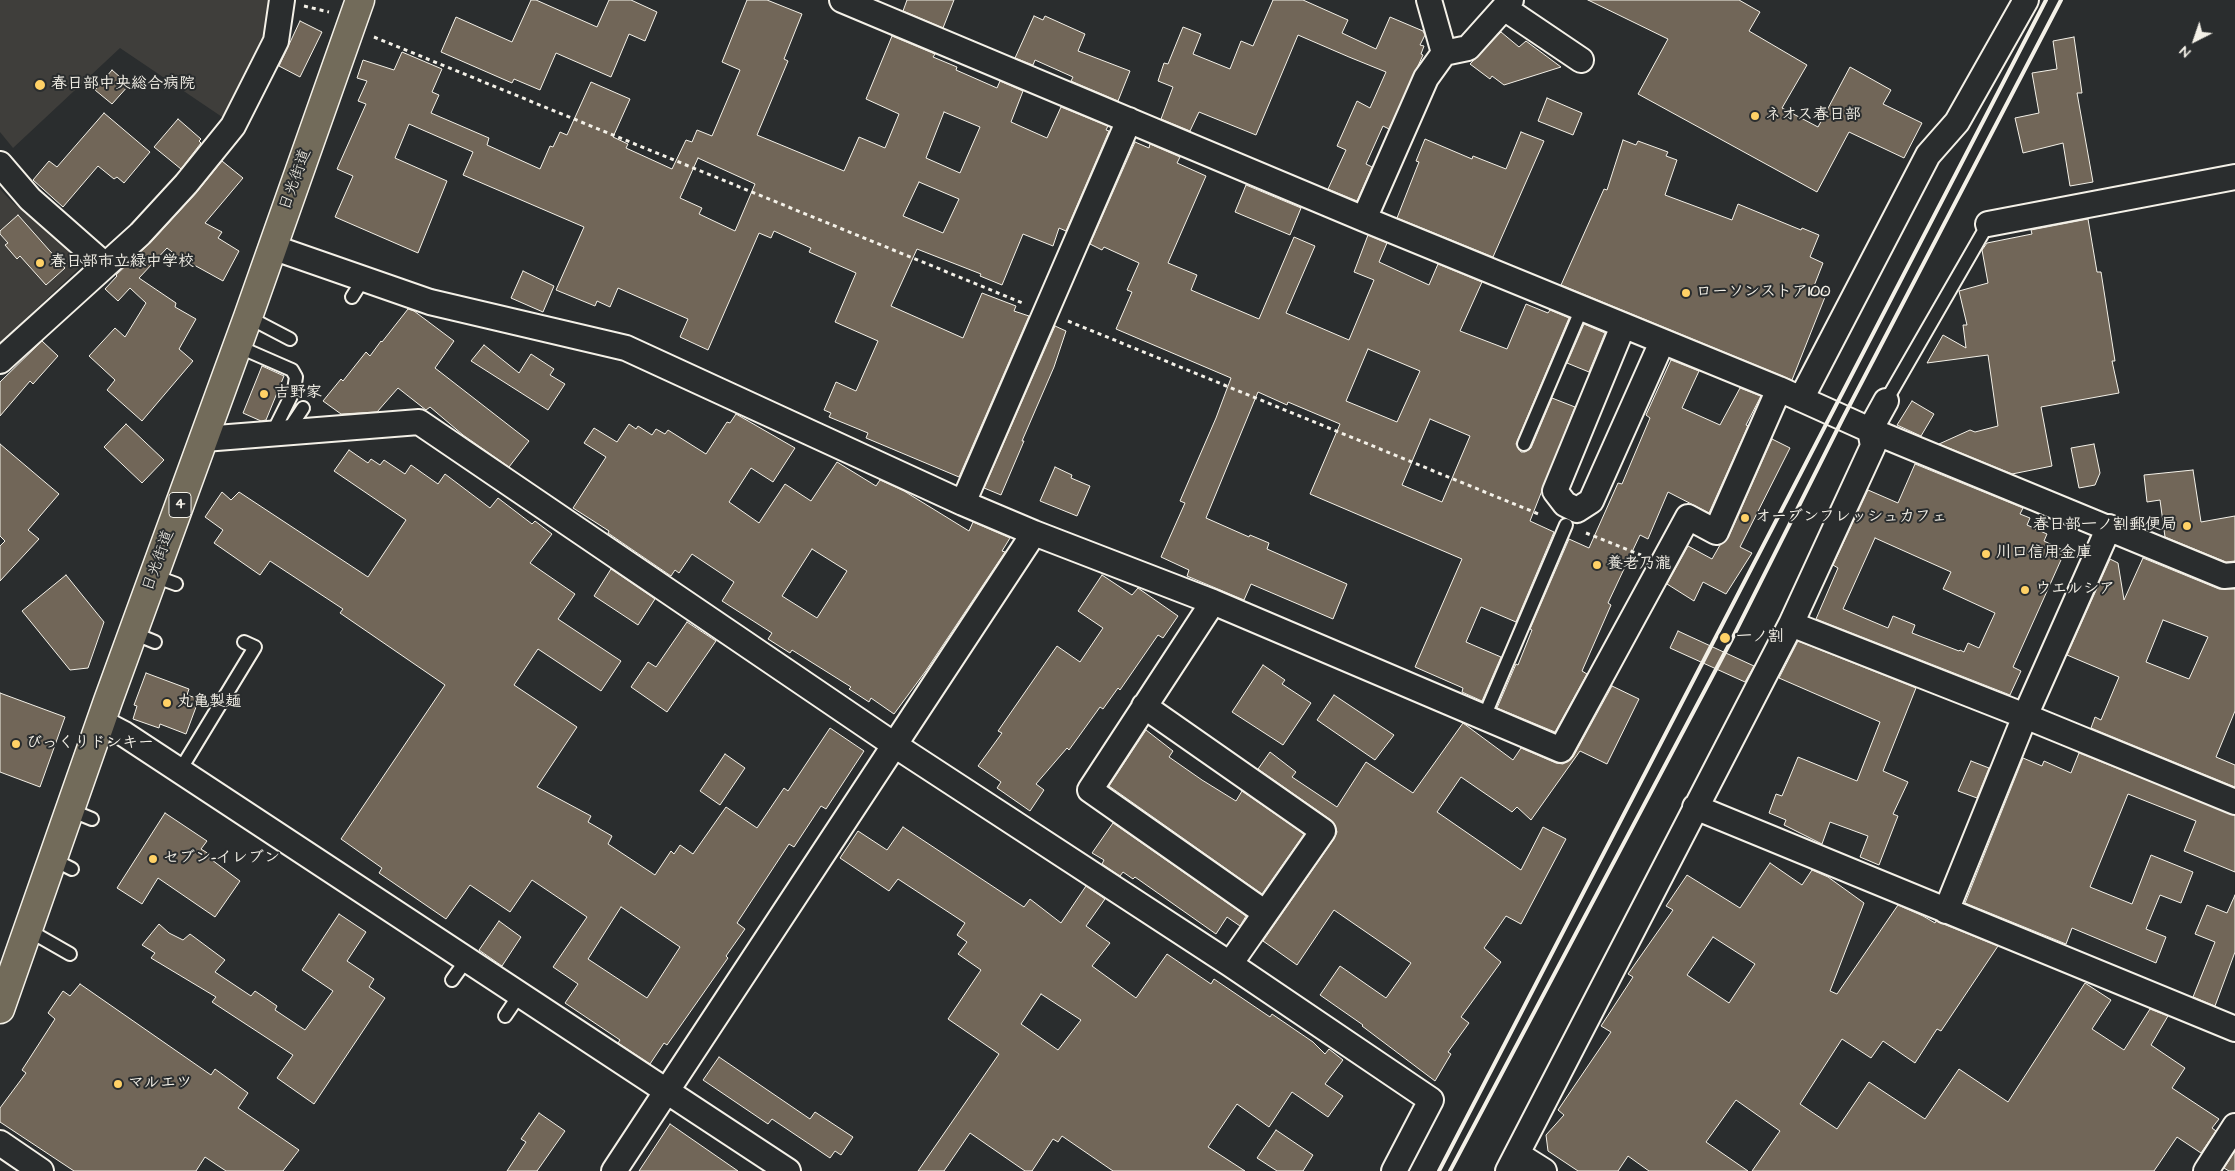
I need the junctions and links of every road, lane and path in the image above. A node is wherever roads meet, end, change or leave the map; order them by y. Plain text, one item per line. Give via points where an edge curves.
1 (282, 0) edge
2 (360, 0) edge
3 (842, 0) edge
4 (1429, 0) edge
5 (2026, 0) edge
6 (1508, 4) edge
7 (343, 21) junction
8 (1444, 53) junction
9 (1581, 60) dead end
10 (1129, 120) junction
11 (0, 164) edge
12 (2235, 177) edge
13 (1364, 219) junction
14 (1988, 224) joint
15 (272, 246) junction
16 (105, 265) junction
17 (1582, 308) junction
18 (1046, 312) junction
19 (248, 318) junction
20 (1623, 326) junction
21 (290, 339) dead end
22 (1662, 342) junction
23 (237, 346) junction
24 (0, 362) edge
25 (1779, 389) junction
26 (1801, 399) junction
27 (1886, 401) joint
28 (303, 408) dead end
29 (1870, 430) junction
30 (280, 433) junction
31 (204, 439) junction
32 (1524, 444) dead end
33 (963, 503) junction
34 (1566, 525) junction
35 (2109, 527) junction
36 (1034, 533) junction
37 (1662, 564) junction
38 (2235, 576) edge
39 (1213, 602) junction
40 (1791, 624) junction
41 (244, 642) dead end
42 (1144, 706) junction
43 (2025, 716) junction
44 (1484, 717) junction
45 (101, 722) junction
46 (893, 744) junction
47 (179, 772) junction
48 (2235, 802) edge
49 (1695, 807) junction
50 (1264, 912) junction
51 (1946, 912) junction
52 (28, 930) junction
53 (70, 954) dead end
54 (467, 959) junction
55 (1230, 964) junction
56 (452, 980) dead end
57 (520, 994) junction
58 (0, 1009) edge
59 (505, 1016) dead end
60 (2235, 1029) edge
61 (667, 1091) junction
62 (2235, 1126) edge
63 (0, 1144) edge
64 (1513, 1162) edge
65 (34, 1169) edge
66 (614, 1171) edge
67 (788, 1171) edge
68 (1394, 1171) edge
69 (1544, 1171) edge
70 (2206, 1171) edge

1 - 7 path
1 - 16 street via 276,42 233,126 140,234
2 - 7 highway, 日光街道 / 4
3 - 10 street
4 - 8 street
5 - 26 street via 1957,122 1928,155
6 - 8 street via 1468,48
6 - 9 street
7 - 15 highway, 日光街道 / 4
7 - 18 path
8 - 13 street via 1426,78
10 - 13 street
10 - 18 street
11 - 16 street via 30,199
12 - 14 street
13 - 17 street
14 - 27 lane
15 - 19 highway, 日光街道 / 4
15 - 33 street via 358,287 626,348
16 - 24 street
17 - 20 street
17 - 32 lane
18 - 33 street
18 - 34 path
19 - 21 lane
19 - 23 highway, 日光街道 / 4
20 - 22 street
20 - 22 street via 1555,491 1565,504 1577,510 1592,501
22 - 25 street
23 - 30 lane via 292,370 296,378
23 - 31 highway, 日光街道 / 4
25 - 26 street
25 - 37 street via 1716,532 1688,517
26 - 29 street
27 - 29 street
28 - 30 lane
29 - 35 street
29 - 40 street via 1873,446
30 - 31 street
30 - 46 street via 419,422
31 - 45 highway, 日光街道 / 4 via 165,580 144,637
33 - 36 street
34 - 37 path
34 - 44 lane
35 - 38 street via 2224,576
35 - 43 street
36 - 39 street
36 - 46 street
37 - 44 street via 1561,750
39 - 42 street
39 - 44 street
40 - 43 street
40 - 49 street
41 - 47 lane via 255,647
42 - 50 street via 1090,790
42 - 50 street via 1323,830
43 - 48 street
43 - 51 street
45 - 47 street via 124,734 155,762
45 - 52 highway, 日光街道 / 4 via 81,814 62,864
46 - 55 street
46 - 61 street
47 - 54 street
49 - 51 street
49 - 64 street
50 - 55 street
51 - 60 street
52 - 53 lane
52 - 58 highway, 日光街道 / 4
54 - 56 lane
54 - 57 street
55 - 68 street via 1431,1100
57 - 59 lane
57 - 61 street
61 - 66 street
61 - 67 street
62 - 70 street
63 - 65 street
64 - 69 street

